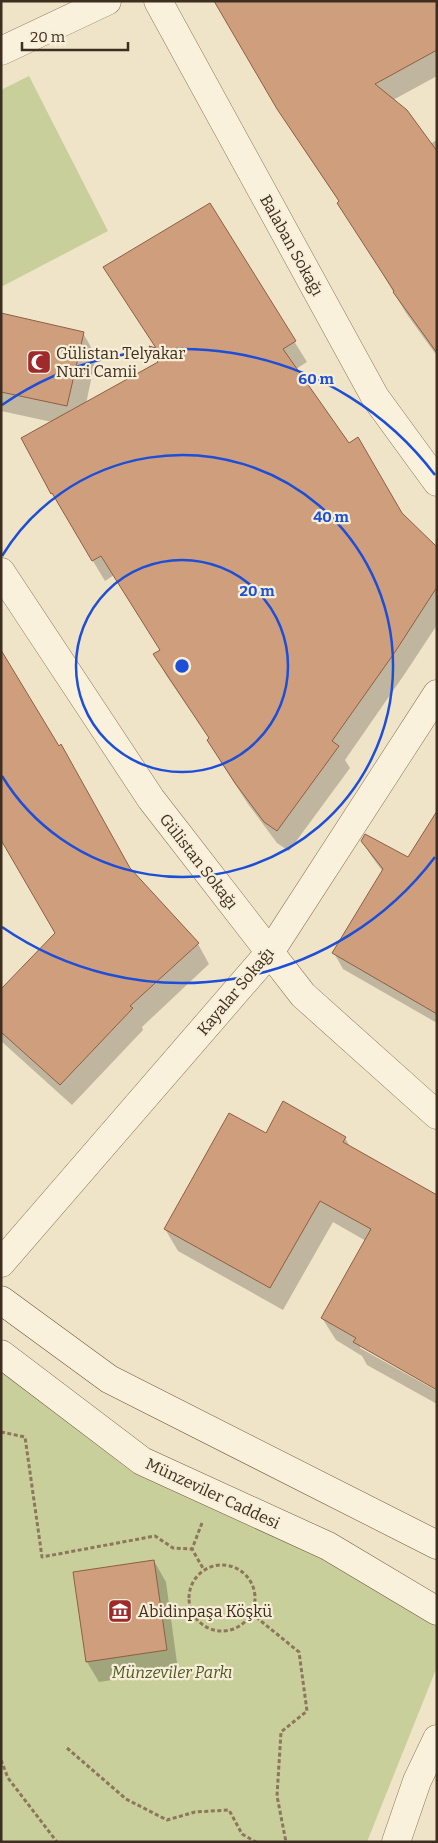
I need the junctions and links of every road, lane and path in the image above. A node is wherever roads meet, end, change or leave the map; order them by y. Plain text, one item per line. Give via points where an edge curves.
1 (107, 1) edge
2 (158, 1) edge
3 (1, 51) edge
4 (437, 482) edge
5 (1, 572) edge
6 (437, 694) edge
7 (270, 952) junction
8 (437, 1115) edge
9 (1, 1263) edge
10 (1, 1300) edge
11 (1, 1354) edge
12 (1, 1432) edge
13 (214, 1494) junction
14 (437, 1546) edge
15 (192, 1548) junction
16 (204, 1570) junction
17 (437, 1611) edge
18 (251, 1613) junction
19 (437, 1739) edge
20 (67, 1748) dead end
21 (1, 1760) edge
22 (57, 1842) edge
23 (256, 1842) edge
24 (286, 1842) edge
25 (396, 1842) edge

1 - 3 street
2 - 4 street, Balaban Sokağı via 374,397
5 - 7 street, Gülistan Sokağı via 150,798
6 - 7 street, Kayalar Sokağı
7 - 8 street, Gülistan Sokağı via 303,995
7 - 9 street, Kayalar Sokağı
10 - 14 street via 109,1379
11 - 13 street, Münzeviler Caddesi via 142,1461
12 - 15 path via 25,1437 42,1557 155,1536 173,1548
13 - 15 path
13 - 17 street, Münzeviler Caddesi via 328,1546
15 - 16 path
16 - 18 path via 220,1564 244,1573 253,1588
16 - 18 path via 193,1583 189,1599 194,1616 200,1622 223,1631 240,1625
18 - 24 path via 298,1652 307,1711 281,1732 277,1796
19 - 25 street via 416,1781
20 - 23 path via 126,1799 167,1820 195,1812 230,1810 242,1834
21 - 22 path via 8,1778

